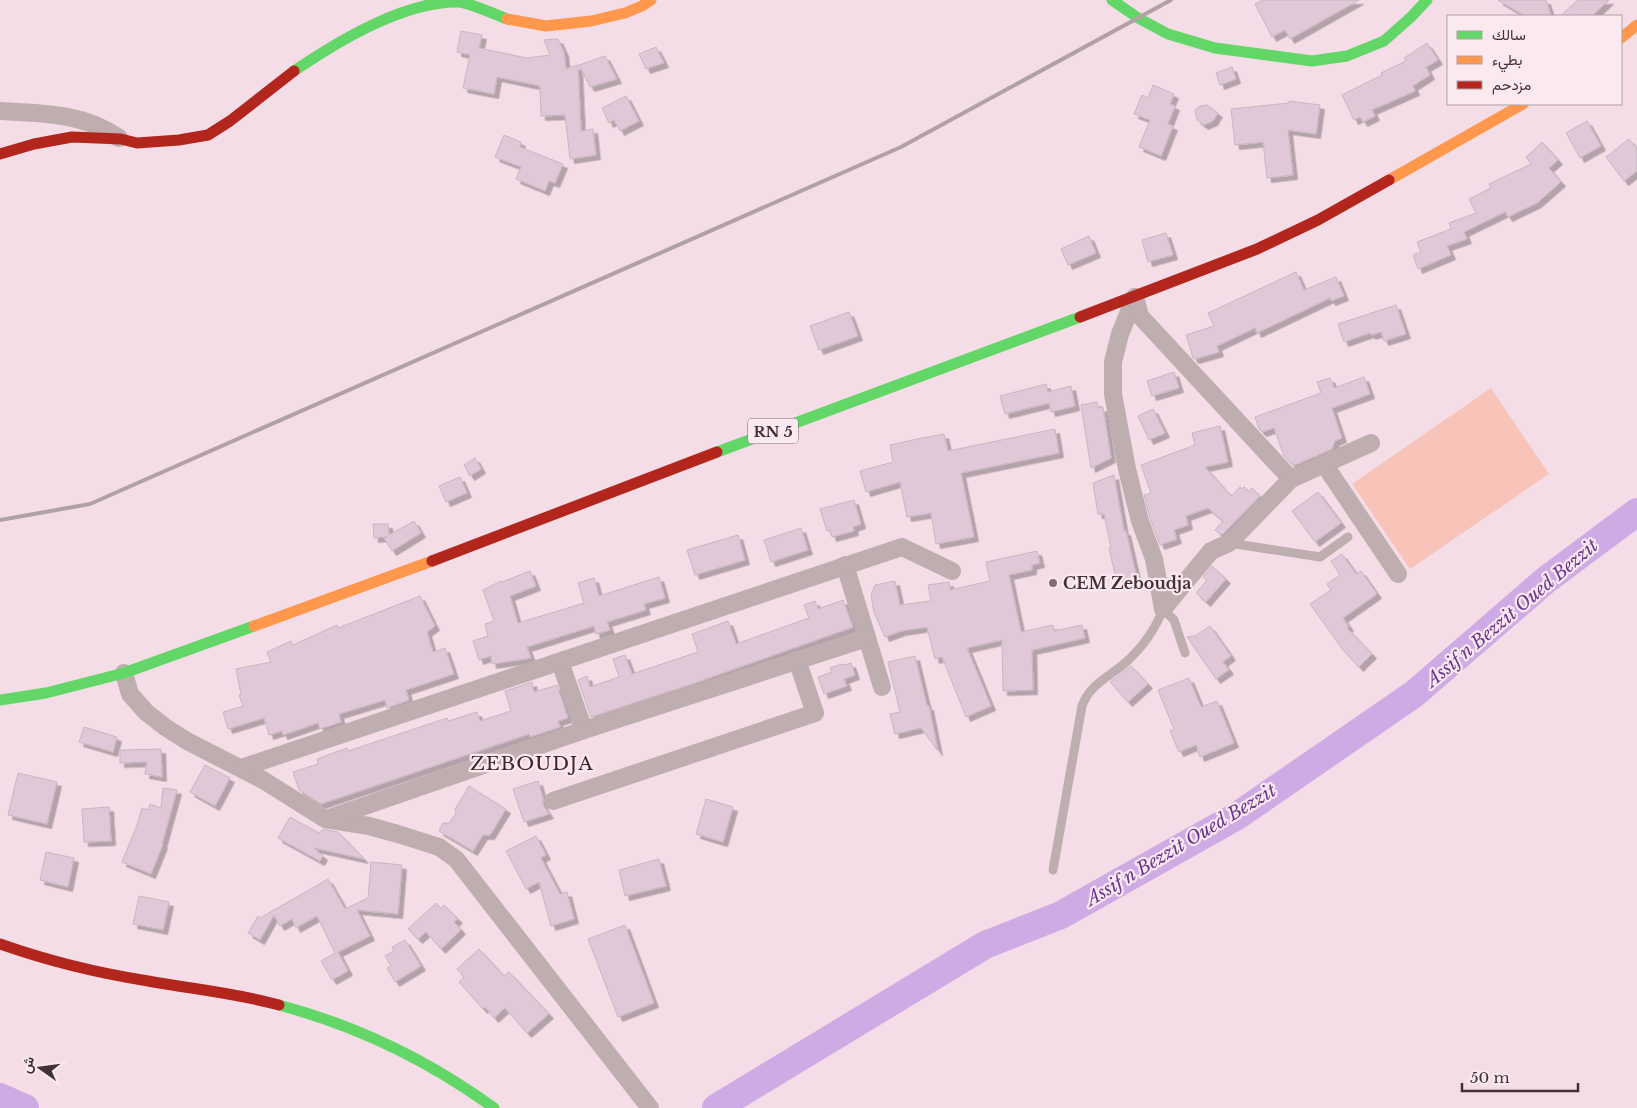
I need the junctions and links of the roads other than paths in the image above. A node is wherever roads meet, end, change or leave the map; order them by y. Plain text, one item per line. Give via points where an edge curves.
1 (1112, 0) edge
2 (1427, 0) edge
3 (645, 2) edge
4 (1637, 24) edge
5 (1622, 37) edge
6 (1521, 105) edge
7 (0, 111) edge
8 (122, 139) junction
9 (0, 154) edge
10 (1135, 297) junction
11 (1371, 443) dead end
12 (1324, 464) junction
13 (1290, 479) junction
14 (1348, 537) dead end
15 (1229, 543) junction
16 (845, 565) junction
17 (952, 571) dead end
18 (1398, 574) dead end
19 (1164, 609) junction
20 (866, 638) junction
21 (1186, 653) dead end
22 (797, 660) junction
23 (560, 662) junction
24 (124, 673) junction
25 (882, 687) dead end
26 (0, 700) edge
27 (584, 730) junction
28 (242, 768) junction
29 (553, 801) dead end
30 (325, 819) junction
31 (1053, 870) dead end
32 (0, 944) edge
33 (494, 1108) edge
34 (650, 1108) edge

1 - 2 main road via 1168,34 1215,48 1312,61 1347,56 1384,41
3 - 8 main road via 591,21 546,26 508,19 460,2 411,5 350,34 208,135 136,143
4 - 5 main road
6 - 10 main road, RN 5 via 1318,220 1258,249
7 - 8 street via 65,115 85,120
8 - 9 main road via 64,138
10 - 13 street via 1140,316
10 - 19 street via 1113,362 1113,394 1127,469 1140,521 1154,558
10 - 24 main road, RN 5
11 - 12 street
12 - 13 street
12 - 18 street
13 - 15 street
14 - 15 lane via 1320,557
15 - 19 street via 1212,552
16 - 17 street via 902,547
16 - 20 street
16 - 23 street
19 - 21 lane via 1174,620
19 - 31 lane via 1152,634 1140,649 1086,696
20 - 22 street
20 - 25 street
22 - 27 street
22 - 29 street via 815,713
23 - 27 street
23 - 28 street
24 - 26 main road, RN 5 via 46,693
24 - 28 street via 130,694 146,712 187,741
27 - 30 street
28 - 30 street
30 - 34 street via 398,834 439,847 456,859
32 - 33 main road via 39,958 126,978 274,1003 320,1016 396,1047 469,1089

